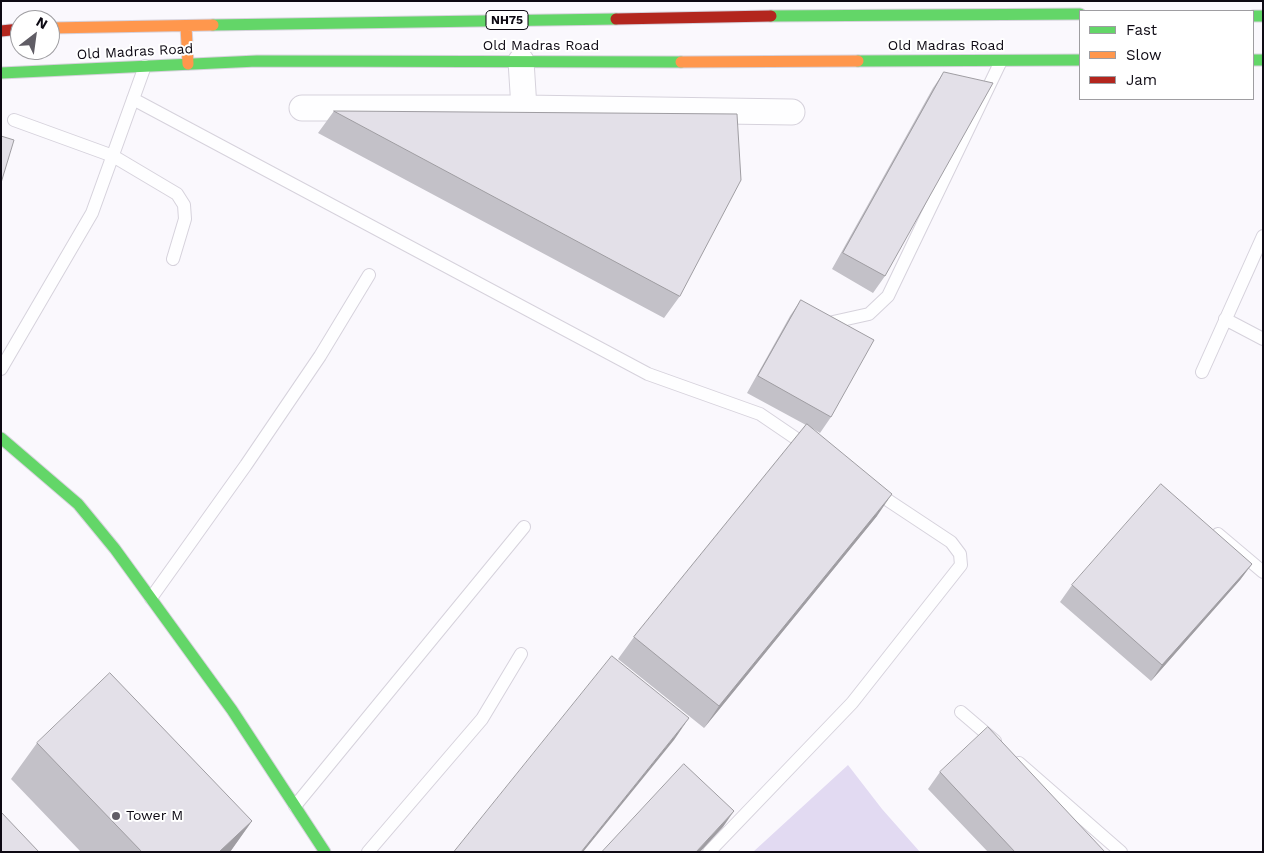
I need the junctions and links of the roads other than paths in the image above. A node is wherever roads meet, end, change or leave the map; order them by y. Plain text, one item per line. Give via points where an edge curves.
1 (1079, 14) edge
2 (186, 26) junction
3 (60, 28) edge
4 (1079, 60) edge
5 (521, 61) junction
6 (1001, 61) junction
7 (188, 64) junction
8 (145, 66) junction
9 (1, 73) edge
10 (133, 99) junction
11 (302, 108) dead end
12 (524, 108) junction
13 (792, 112) dead end
14 (14, 120) dead end
15 (113, 156) junction
16 (1263, 236) edge
17 (173, 259) dead end
18 (369, 275) dead end
19 (1225, 319) junction
20 (833, 322) edge
21 (1263, 339) edge
22 (1, 369) edge
23 (1202, 372) dead end
24 (1, 438) edge
25 (818, 453) edge
26 (868, 486) edge
27 (524, 527) dead end
28 (1218, 534) edge
29 (1263, 572) edge
30 (151, 598) junction
31 (521, 654) dead end
32 (961, 712) dead end
33 (296, 806) junction
34 (325, 852) edge
35 (368, 852) edge
36 (709, 852) edge
37 (1122, 852) edge

1 - 2 main road, Old Madras Road / NH75 via 828,14
2 - 3 main road, NH75
2 - 7 main road
4 - 6 main road, Old Madras Road
5 - 6 main road, Old Madras Road
5 - 7 main road, Old Madras Road
5 - 12 street
6 - 20 lane via 888,296 869,314
7 - 8 main road, Old Madras Road
8 - 9 main road, Old Madras Road
8 - 10 lane
10 - 15 lane
10 - 25 lane via 648,374 760,414
11 - 12 street
12 - 13 street
14 - 15 lane
15 - 17 lane via 177,194 184,205 184,219
15 - 22 lane via 92,213
16 - 19 lane
18 - 30 lane via 262,442
19 - 21 lane
19 - 23 lane
24 - 30 main road via 78,504
26 - 36 lane via 951,542 960,554 961,565 852,703
27 - 33 lane
28 - 29 lane
30 - 33 main road
31 - 35 lane via 482,719
32 - 37 lane
33 - 34 main road

